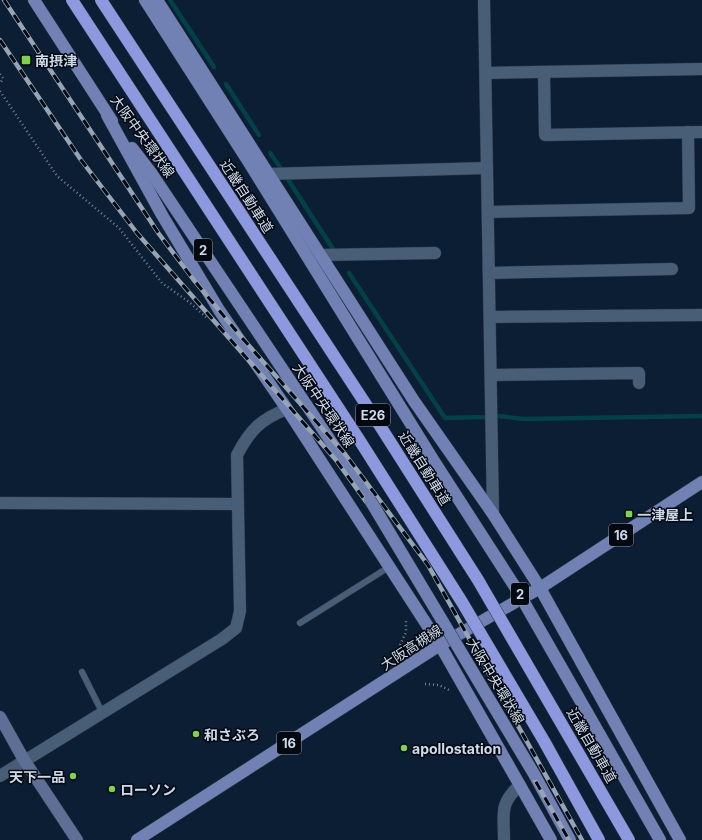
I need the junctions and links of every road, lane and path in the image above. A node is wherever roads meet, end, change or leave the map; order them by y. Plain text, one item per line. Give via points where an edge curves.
1 (34, 0) edge
2 (72, 0) edge
3 (101, 0) edge
4 (145, 0) edge
5 (157, 0) edge
6 (484, 0) edge
7 (702, 69) edge
8 (544, 72) junction
9 (486, 73) junction
10 (0, 74) edge
11 (0, 84) edge
12 (0, 91) edge
13 (108, 115) junction
14 (688, 132) junction
15 (702, 132) edge
16 (487, 168) junction
17 (268, 174) junction
18 (488, 212) junction
19 (119, 228) dead end
20 (435, 253) dead end
21 (320, 254) junction
22 (672, 269) dead end
23 (489, 273) junction
24 (702, 315) edge
25 (490, 317) junction
26 (491, 375) junction
27 (639, 382) dead end
28 (288, 409) junction
29 (702, 482) edge
30 (0, 503) edge
31 (237, 504) junction
32 (493, 514) junction
33 (390, 567) junction
34 (540, 588) junction
35 (300, 622) dead end
36 (440, 646) junction
37 (82, 672) dead end
38 (102, 712) junction
39 (0, 717) edge
40 (24, 760) junction
41 (0, 776) edge
42 (520, 785) junction
43 (77, 840) edge
44 (137, 840) edge
45 (504, 840) edge
46 (551, 840) edge
47 (570, 840) edge
48 (599, 840) edge
49 (629, 840) edge
50 (660, 840) edge
51 (680, 840) edge

1 - 13 main road, 大阪中央環状線 / 2
2 - 48 highway, E26, bridge via 462,602
3 - 49 highway, 近畿自動車道 / E26, bridge via 382,428 478,580
4 - 50 main road, 2, bridge via 432,458 518,590
5 - 17 main road
6 - 9 street
7 - 8 street
8 - 9 street
8 - 14 street via 545,135
9 - 16 street
10 - 11 path
12 - 19 path via 57,176
13 - 28 main road via 162,215 219,310
13 - 47 main road, 大阪中央環状線 / 2, bridge via 152,174 370,500 534,774
14 - 15 street
14 - 18 street via 689,208
16 - 17 street
16 - 18 street
17 - 21 main road
18 - 23 street
20 - 21 street
21 - 32 main road via 414,401
22 - 23 street
23 - 25 street
24 - 25 street
25 - 26 street
26 - 27 street via 639,373
26 - 32 street
28 - 31 street via 256,426 246,438 237,455
28 - 33 main road
29 - 34 main road, 大阪高槻線 / 16
30 - 31 street
31 - 38 street via 240,611 236,628
32 - 34 main road
33 - 35 lane
33 - 36 main road
34 - 36 main road, 大阪高槻線 / 16
34 - 51 main road
36 - 42 main road
36 - 44 main road, 大阪高槻線 / 16
37 - 38 lane
38 - 40 street
39 - 40 street
40 - 41 street
40 - 43 street
42 - 45 street via 509,795 504,805
42 - 46 main road

